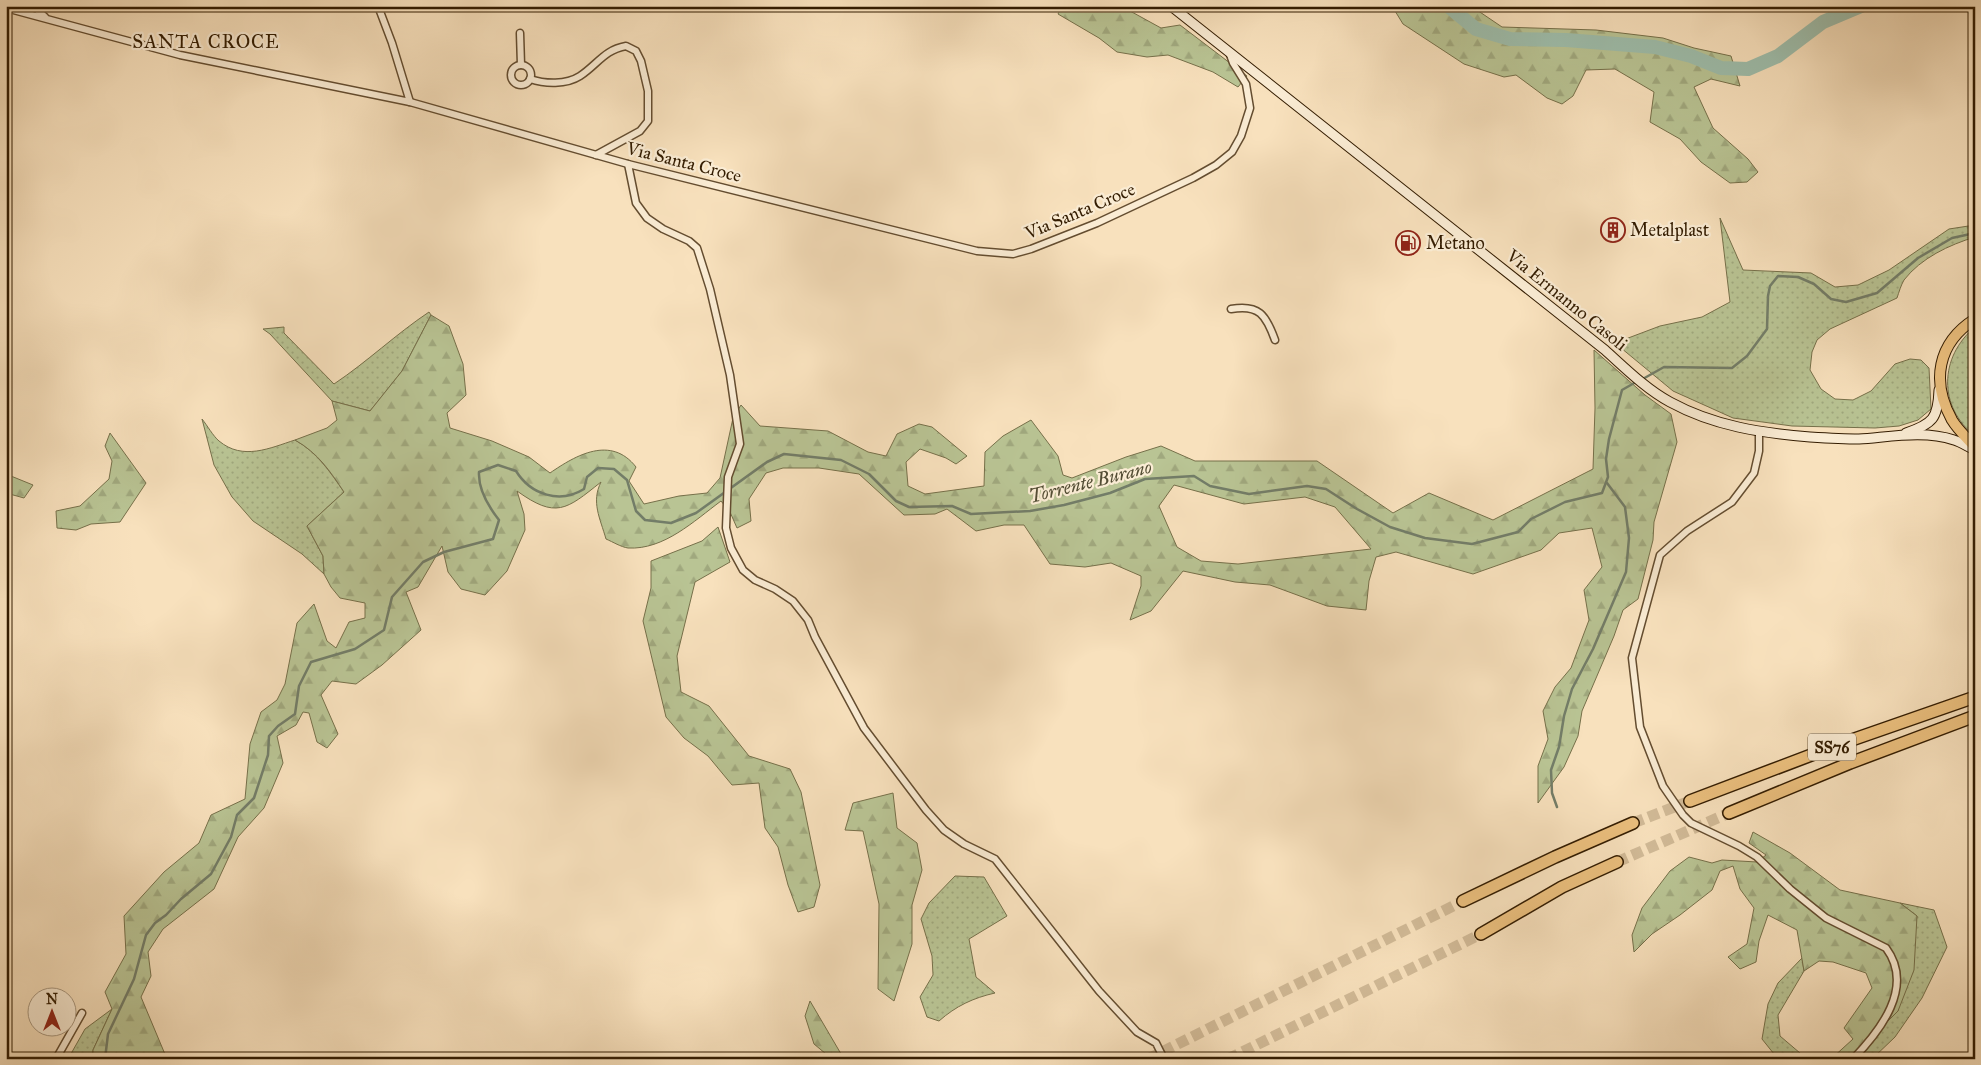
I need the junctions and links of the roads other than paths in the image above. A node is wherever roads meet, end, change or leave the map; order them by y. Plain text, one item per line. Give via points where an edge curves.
1 (33, 6) edge
2 (378, 6) edge
3 (1171, 6) edge
4 (6, 8) edge
5 (48, 19) junction
6 (520, 33) dead end
7 (1228, 50) junction
8 (521, 65) junction
9 (530, 79) junction
10 (406, 89) junction
11 (397, 99) junction
12 (410, 102) junction
13 (596, 155) junction
14 (628, 164) junction
15 (1231, 309) dead end
16 (1975, 318) edge
17 (1275, 340) dead end
18 (1940, 382) junction
19 (1759, 432) junction
20 (1899, 435) junction
21 (1975, 448) edge
22 (1975, 697) edge
23 (1975, 716) edge
24 (1690, 801) tunnel mouth
25 (1729, 813) tunnel mouth
26 (1632, 823) tunnel mouth
27 (1617, 862) tunnel mouth
28 (1463, 901) tunnel mouth
29 (1481, 934) tunnel mouth
30 (82, 1013) dead end
31 (56, 1059) edge
32 (1164, 1059) edge
33 (1853, 1059) edge

1 - 5 street
2 - 10 street
3 - 7 main road, Via Ermanno Casoli
4 - 5 street, Via Santa Croce
5 - 11 street, Via Santa Croce via 180,55
6 - 8 street
7 - 14 street, Via Santa Croce via 1246,84 1250,108 1232,152 1193,178 1097,223 1013,254 977,251
7 - 19 main road, Via Ermanno Casoli via 1646,386 1690,411 1737,428
8 - 9 street via 529,69
8 - 9 street via 512,72 514,81 522,84
9 - 13 street via 562,82 580,77 602,56 618,47 626,46 636,51 648,91 648,120 640,131
10 - 11 street
10 - 12 street
11 - 12 street, Via Santa Croce
12 - 13 street, Via Santa Croce
13 - 14 street, Via Santa Croce
14 - 32 street via 636,203 647,218 697,248 710,289 730,375 740,444 728,478 726,528 731,548 743,570 793,601 808,620 864,728 926,810 944,830 994,859 1099,991 1137,1032 1156,1043
15 - 17 street via 1254,308 1268,321
16 - 18 main road, Via Ermanno Casoli via 1957,333 1947,348 1939,372
18 - 20 main road, Via Ermanno Casoli via 1934,419 1924,427
18 - 21 main road, Via Ermanno Casoli via 1953,422
19 - 20 main road, Via Ermanno Casoli via 1858,439
19 - 33 street via 1754,473 1732,502 1687,531 1660,555 1632,658 1640,727 1663,786 1691,824 1757,857 1826,918 1886,948 1892,957 1897,978 1896,995 1884,1022
20 - 21 main road, Via Ermanno Casoli via 1951,439
22 - 24 highway, SS76
23 - 25 highway, SS76
26 - 28 highway
27 - 29 highway via 1562,887
30 - 31 street

